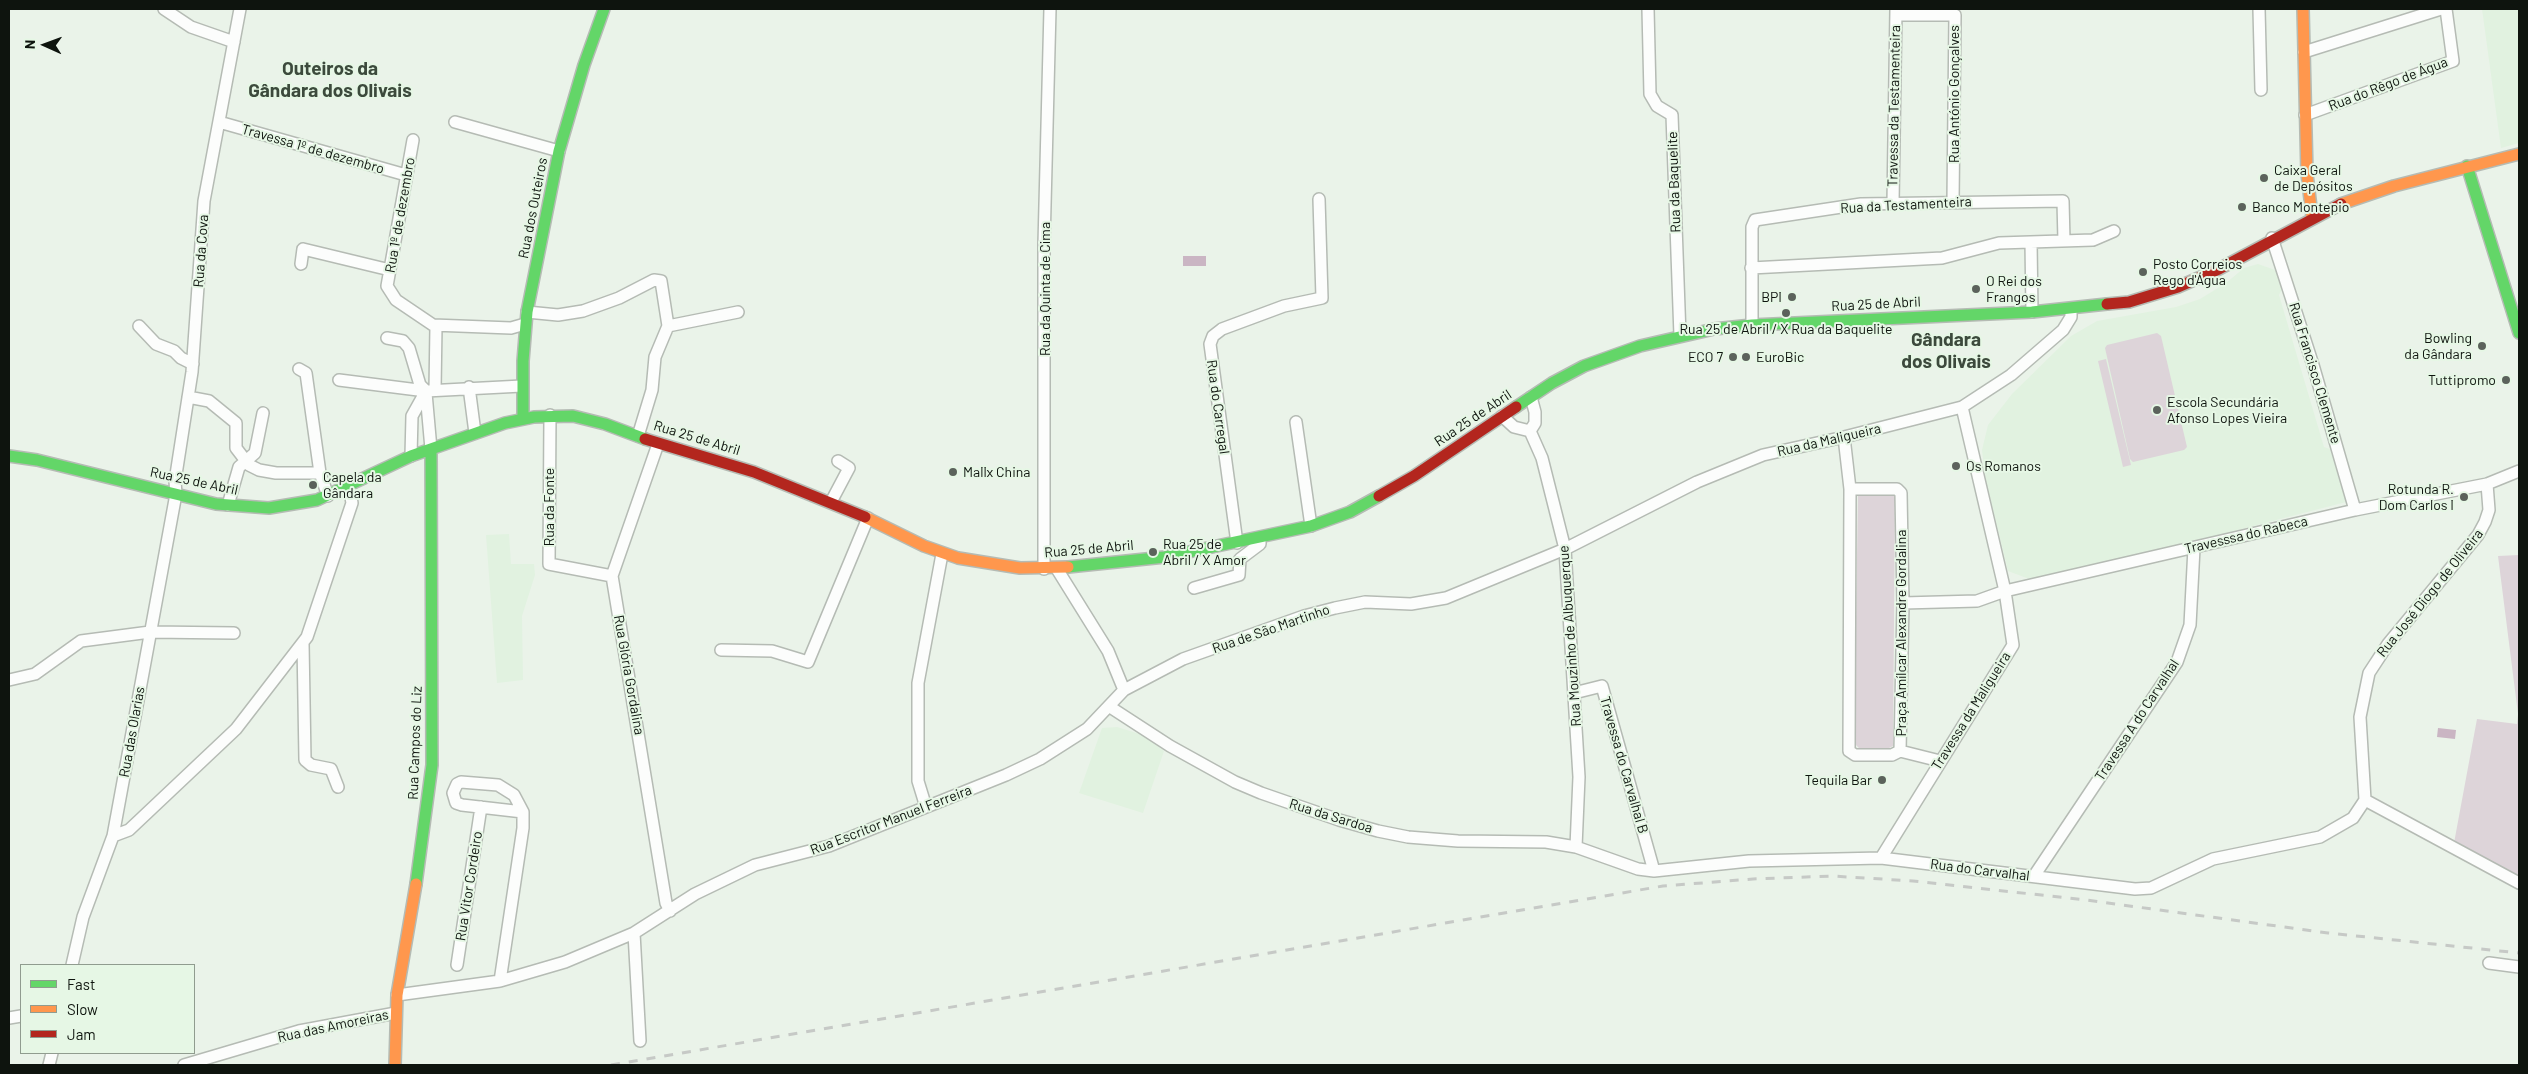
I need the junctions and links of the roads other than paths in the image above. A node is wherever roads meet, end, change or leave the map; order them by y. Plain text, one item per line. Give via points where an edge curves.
1 (164, 9) edge
2 (240, 9) edge
3 (604, 9) edge
4 (1050, 9) edge
5 (1648, 9) edge
6 (2259, 9) edge
7 (2303, 9) edge
8 (2441, 9) edge
9 (2446, 9) edge
10 (1896, 12) edge
11 (234, 42) junction
12 (2304, 52) junction
13 (2262, 90) dead end
14 (2305, 116) junction
15 (219, 122) junction
16 (455, 122) dead end
17 (413, 140) dead end
18 (559, 151) junction
19 (2519, 154) edge
20 (2467, 166) junction
21 (406, 176) junction
22 (1320, 199) dead end
23 (1953, 201) junction
24 (1893, 203) junction
25 (2312, 216) junction
26 (2114, 231) dead end
27 (2272, 238) junction
28 (2064, 241) junction
29 (2031, 242) junction
30 (301, 264) dead end
31 (1751, 268) junction
32 (390, 270) junction
33 (2071, 310) junction
34 (738, 312) dead end
35 (2032, 312) junction
36 (526, 318) junction
37 (1752, 325) junction
38 (138, 326) dead end
39 (436, 326) junction
40 (668, 326) junction
41 (2519, 334) edge
42 (1680, 336) junction
43 (387, 338) dead end
44 (193, 364) junction
45 (299, 369) dead end
46 (339, 380) dead end
47 (522, 386) junction
48 (469, 387) junction
49 (431, 390) junction
50 (188, 397) junction
51 (1531, 397) junction
52 (1962, 406) junction
53 (263, 413) dead end
54 (550, 415) junction
55 (1502, 416) junction
56 (523, 418) junction
57 (1296, 422) dead end
58 (1530, 431) junction
59 (475, 433) junction
60 (638, 436) junction
61 (1844, 437) junction
62 (658, 444) junction
63 (431, 449) junction
64 (9, 456) edge
65 (411, 456) junction
66 (245, 461) junction
67 (838, 461) dead end
68 (2519, 471) edge
69 (320, 473) junction
70 (2487, 484) junction
71 (349, 486) junction
72 (1850, 489) junction
73 (176, 494) junction
74 (328, 496) junction
75 (830, 502) junction
76 (228, 505) junction
77 (2355, 510) junction
78 (868, 518) junction
79 (1311, 526) junction
80 (1260, 538) junction
81 (1237, 543) junction
82 (1565, 548) junction
83 (2194, 548) junction
84 (942, 554) junction
85 (1044, 569) junction
86 (1057, 569) junction
87 (612, 576) junction
88 (1194, 588) dead end
89 (2005, 591) junction
90 (1903, 603) junction
91 (150, 632) junction
92 (234, 633) dead end
93 (303, 643) junction
94 (721, 650) dead end
95 (9, 680) edge
96 (1124, 690) junction
97 (1574, 693) junction
98 (1110, 707) junction
99 (1900, 751) junction
100 (1940, 761) junction
101 (338, 787) dead end
102 (2365, 800) junction
103 (926, 806) junction
104 (481, 808) junction
105 (523, 812) junction
106 (113, 836) junction
107 (1576, 847) junction
108 (1881, 858) junction
109 (1654, 871) junction
110 (2034, 876) junction
111 (2519, 883) edge
112 (670, 911) junction
113 (634, 933) junction
114 (72, 964) edge
115 (2490, 964) dead end
116 (457, 965) dead end
117 (2519, 967) edge
118 (500, 981) junction
119 (397, 995) junction
120 (396, 1013) junction
121 (640, 1041) dead end
122 (184, 1065) edge
123 (395, 1065) edge

1 - 11 street via 191,27
2 - 11 street, Rua da Cova
3 - 18 main road, Rua dos Outeiros
4 - 85 street, Rua da Quinta de Cima via 1044,244
5 - 42 street, Rua da Baquelite via 1650,94 1657,106 1672,115
6 - 13 street
7 - 12 main road
8 - 12 street
9 - 14 street, Rua do Rêgo de Água via 2453,61
10 - 23 street, Rua António Gonçalves via 1955,15
10 - 24 street, Travessa da Testamenteira
11 - 15 street, Rua da Cova
12 - 14 main road
14 - 25 main road via 2307,182
15 - 21 street, Travessa 1º de dezembro
15 - 44 street, Rua da Cova via 204,201
16 - 18 street
17 - 21 street, Rua 1º de dezembro
18 - 36 main road, Rua dos Outeiros
19 - 20 main road, Rua 25 de Abril
20 - 25 main road, Rua 25 de Abril via 2375,192
20 - 41 main road
21 - 32 street, Rua 1º de dezembro
22 - 81 street, Rua do Carregal via 1327,298 1284,306 1222,329 1213,336 1210,344
23 - 24 street, Rua da Testamenteira
23 - 28 street, Rua da Testamenteira via 2063,201
24 - 31 street, Rua da Testamenteira via 1861,204 1755,220
25 - 27 main road, Rua 25 de Abril
26 - 28 street via 2093,240
27 - 33 main road, Rua 25 de Abril via 2250,254 2178,287 2129,302
27 - 77 street, Rua Francisco Clemente
28 - 29 street
29 - 31 street via 1987,245 1942,258
29 - 35 street
30 - 32 street via 303,249
31 - 37 street, Rua da Testamenteira
32 - 39 street, Rua 1º de dezembro via 387,286 396,300
33 - 35 main road, Rua 25 de Abril
33 - 52 street, Rua da Maligueira via 2071,317 2063,330 2011,375
34 - 40 street
35 - 37 main road, Rua 25 de Abril
36 - 39 street, Rua 1º de dezembro via 511,328
36 - 40 street, Rua 1º de dezembro via 583,311 654,280 660,281
36 - 47 main road, Rua dos Outeiros
37 - 42 main road, Rua 25 de Abril
38 - 44 street via 156,344
39 - 49 street
40 - 60 street via 655,357 652,390
42 - 51 main road, Rua 25 de Abril via 1608,356 1570,373
43 - 49 street via 403,341 409,348 420,385
44 - 50 street, Rua da Cova
45 - 69 street via 306,373
46 - 49 street
47 - 48 street
47 - 56 main road, Rua dos Outeiros
48 - 49 street
48 - 59 street
49 - 63 street
49 - 65 street via 412,416
50 - 66 street via 209,401 236,423 236,448
50 - 73 street, Rua da Cova via 175,481
51 - 55 main road, Rua 25 de Abril
51 - 58 street via 1536,412
52 - 61 street, Rua da Maligueira
52 - 89 street, Travessa da Maligueira
53 - 66 street via 255,453
54 - 56 main road, Rua 25 de Abril
54 - 60 main road, Rua 25 de Abril via 584,418
54 - 87 street, Rua da Fonte via 549,564
55 - 58 street via 1514,427
55 - 79 main road, Rua 25 de Abril via 1367,504
56 - 59 main road, Rua 25 de Abril
57 - 79 street
58 - 82 street, Rua Mouzinho de Albuquerque via 1542,458
59 - 63 main road, Rua 25 de Abril
60 - 62 main road, Rua 25 de Abril
61 - 72 street, Praça Amílcar Alexandre Gordalina
61 - 82 street, Rua da Maligueira via 1763,456 1706,478
62 - 75 main road, Rua 25 de Abril via 754,472
62 - 87 street, Rua Glória Gordalina
63 - 65 main road, Rua 25 de Abril
63 - 119 main road, Rua Campos do Liz via 431,773
64 - 73 main road, Rua 25 de Abril
65 - 71 main road, Rua 25 de Abril
66 - 69 street via 268,472
66 - 76 street via 238,467
67 - 75 street via 848,468
68 - 70 street
69 - 74 street
70 - 77 street, Travesssa do Rabeca
70 - 102 street, Rua José Diogo de Oliveira via 2489,510 2478,535 2388,644 2369,673 2360,717
71 - 74 main road, Rua 25 de Abril
71 - 93 street via 352,503
72 - 90 street, Praça Amílcar Alexandre Gordalina via 1900,490
72 - 99 street, Praça Amílcar Alexandre Gordalina via 1850,751 1855,755 1892,755
73 - 76 main road, Rua 25 de Abril
73 - 91 street, Rua das Olarias
74 - 76 main road, Rua 25 de Abril via 280,507
75 - 78 main road, Rua 25 de Abril
77 - 83 street, Travesssa do Rabeca
78 - 84 main road, Rua 25 de Abril
78 - 94 street via 808,662 772,651
79 - 80 main road, Rua 25 de Abril
80 - 81 main road, Rua 25 de Abril
80 - 88 street via 1260,544 1240,559 1238,576
81 - 86 main road, Rua 25 de Abril via 1150,559
82 - 96 street, Rua de São Martinho via 1446,598 1411,604 1365,602 1304,616 1183,659
82 - 97 street, Rua Mouzinho de Albuquerque
83 - 89 street, Travesssa do Rabeca
83 - 110 street, Travessa A do Carvalhal via 2190,625 2177,662
84 - 85 main road, Rua 25 de Abril via 974,562
84 - 103 street via 918,683 918,781
85 - 86 main road, Rua 25 de Abril
86 - 96 street via 1108,651
87 - 112 street, Rua Glória Gordalina via 666,903
89 - 90 street, Travesssa do Rabeca via 1977,601
89 - 100 street, Travessa da Maligueira via 2013,645
90 - 99 street, Praça Amílcar Alexandre Gordalina
91 - 92 street
91 - 95 street via 81,641 36,674
91 - 106 street, Rua das Olarias
93 - 101 street via 305,760 311,765 331,769
93 - 106 street via 236,729 129,830
96 - 98 street, Rua Escritor Manuel Ferreira
97 - 107 street, Rua Mouzinho de Albuquerque via 1579,777
97 - 109 street, Travessa do Carvalhal B via 1602,686
98 - 103 street, Rua Escritor Manuel Ferreira via 1086,729 1040,759
98 - 107 street, Rua da Sardoa via 1170,746 1235,782 1339,820 1431,840 1546,842
99 - 100 street
100 - 108 street, Travessa da Maligueira
102 - 110 street, Rua do Carvalhal via 2353,818 2320,837 2221,857 2150,888 2135,889
102 - 111 street
103 - 112 street, Rua Escritor Manuel Ferreira via 829,846 755,865 695,894
104 - 105 street
104 - 105 street via 456,803 453,793 456,784 467,782 505,788 514,794
104 - 116 street, Rua Vitor Cordeiro
105 - 118 street
106 - 114 street, Rua das Olarias via 83,918
107 - 109 street, Rua do Carvalhal via 1638,869
108 - 109 street, Rua do Carvalhal via 1749,861
108 - 110 street, Rua do Carvalhal
112 - 113 street, Rua Escritor Manuel Ferreira
113 - 118 street, Rua Escritor Manuel Ferreira via 565,962
113 - 121 street
115 - 117 street
118 - 119 street, Rua Escritor Manuel Ferreira
119 - 120 main road, Rua Campos do Liz
120 - 122 street, Rua das Amoreiras via 298,1031
120 - 123 main road, Rua Campos do Liz

